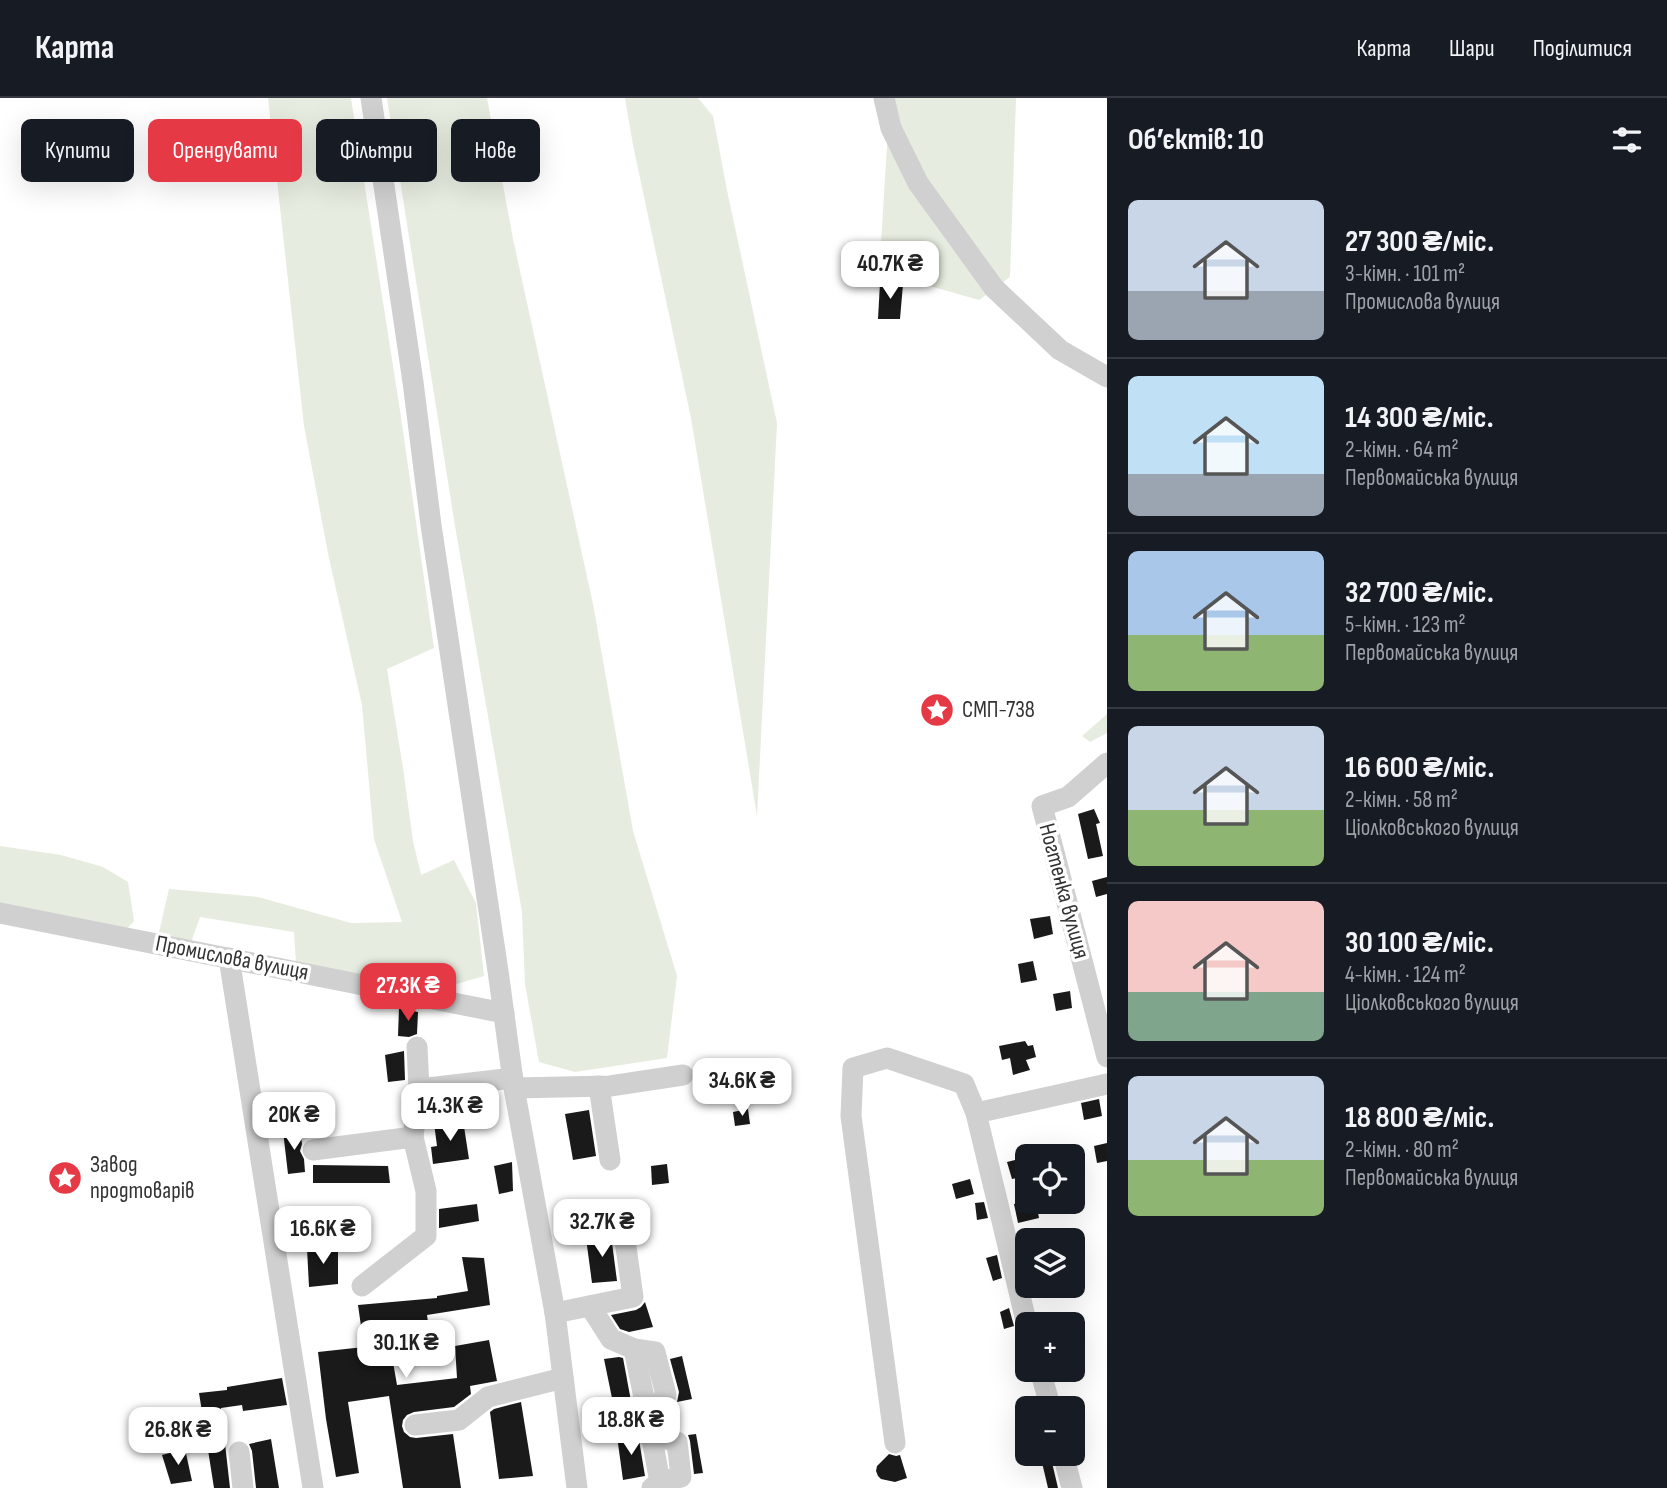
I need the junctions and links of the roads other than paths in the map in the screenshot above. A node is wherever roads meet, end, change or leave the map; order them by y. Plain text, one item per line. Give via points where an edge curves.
1 (371, 98) edge
2 (884, 98) edge
3 (1107, 377) edge
4 (1107, 763) edge
5 (0, 913) edge
6 (229, 958) junction
7 (504, 1013) junction
8 (417, 1047) dead end
9 (1107, 1057) edge
10 (683, 1075) dead end
11 (514, 1083) junction
12 (1107, 1084) edge
13 (599, 1086) junction
14 (418, 1089) junction
15 (976, 1113) junction
16 (413, 1137) junction
17 (313, 1150) dead end
18 (610, 1160) dead end
19 (624, 1233) dead end
20 (362, 1286) dead end
21 (590, 1306) junction
22 (1024, 1312) edge
23 (555, 1313) junction
24 (564, 1378) junction
25 (415, 1425) dead end
26 (895, 1443) dead end
27 (239, 1452) dead end
28 (1066, 1466) edge
29 (656, 1485) edge
30 (243, 1488) edge
31 (313, 1488) edge
32 (577, 1488) edge
33 (1072, 1488) edge

1 - 7 street
2 - 3 street via 891,128 918,183 994,288 1060,350
4 - 9 street, Ногтенка вулиця via 1068,797 1042,807
5 - 6 street, Промислова вулиця
6 - 7 street, Промислова вулиця
6 - 31 street
7 - 11 street
8 - 14 street
10 - 13 street
11 - 13 street
11 - 14 street
11 - 23 street
12 - 15 street
13 - 18 street
14 - 16 street
15 - 22 street
15 - 26 street via 964,1084 887,1058 853,1068 851,1116
16 - 17 street
16 - 20 street via 426,1191 426,1236
19 - 21 street via 633,1297
21 - 23 street
21 - 29 street via 611,1339 655,1352 666,1395 650,1426
23 - 24 street
24 - 25 street via 488,1397 459,1420
24 - 32 street
27 - 30 street
28 - 33 street

